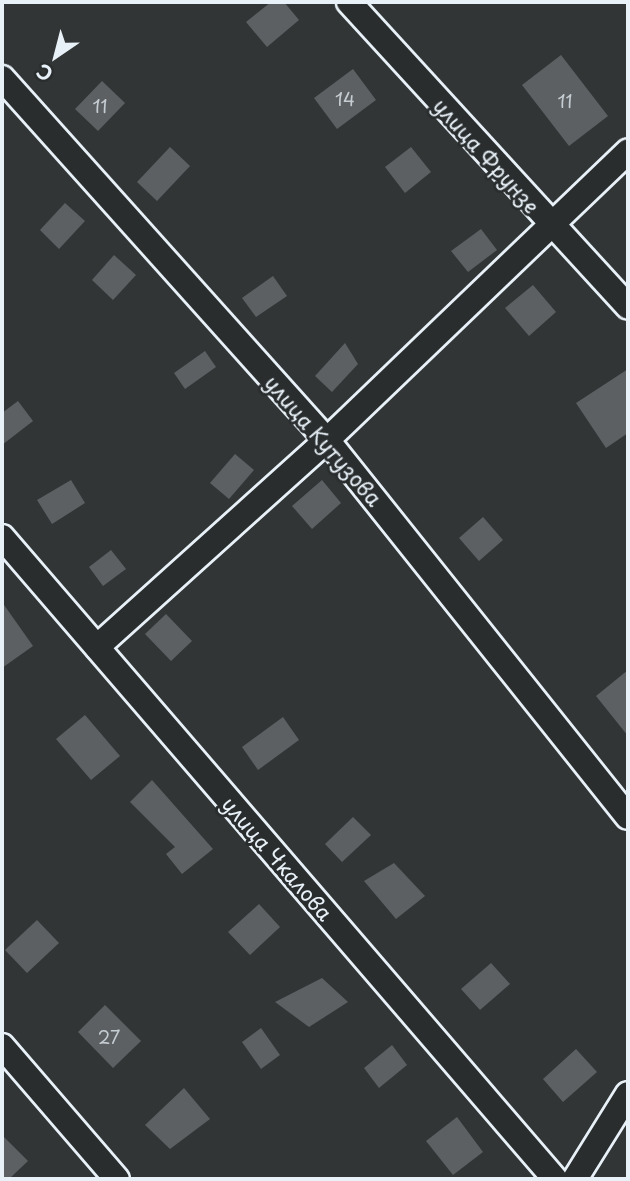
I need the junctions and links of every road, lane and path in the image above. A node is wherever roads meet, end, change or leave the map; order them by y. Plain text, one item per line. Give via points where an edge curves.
1 (349, 2) edge
2 (2, 78) edge
3 (628, 151) edge
4 (552, 226) junction
5 (628, 306) edge
6 (327, 440) junction
7 (2, 537) edge
8 (97, 647) junction
9 (628, 817) edge
10 (2, 1046) edge
11 (628, 1094) edge
12 (117, 1179) edge
13 (555, 1179) edge
14 (575, 1179) edge

1 - 4 street, улица Фрунзе
2 - 6 street, улица Кутузова
3 - 4 street
4 - 5 street, улица Фрунзе
4 - 6 street
6 - 8 street
6 - 9 street, улица Кутузова
7 - 8 street, улица Чкалова
8 - 13 street, улица Чкалова
10 - 12 street
11 - 14 street

